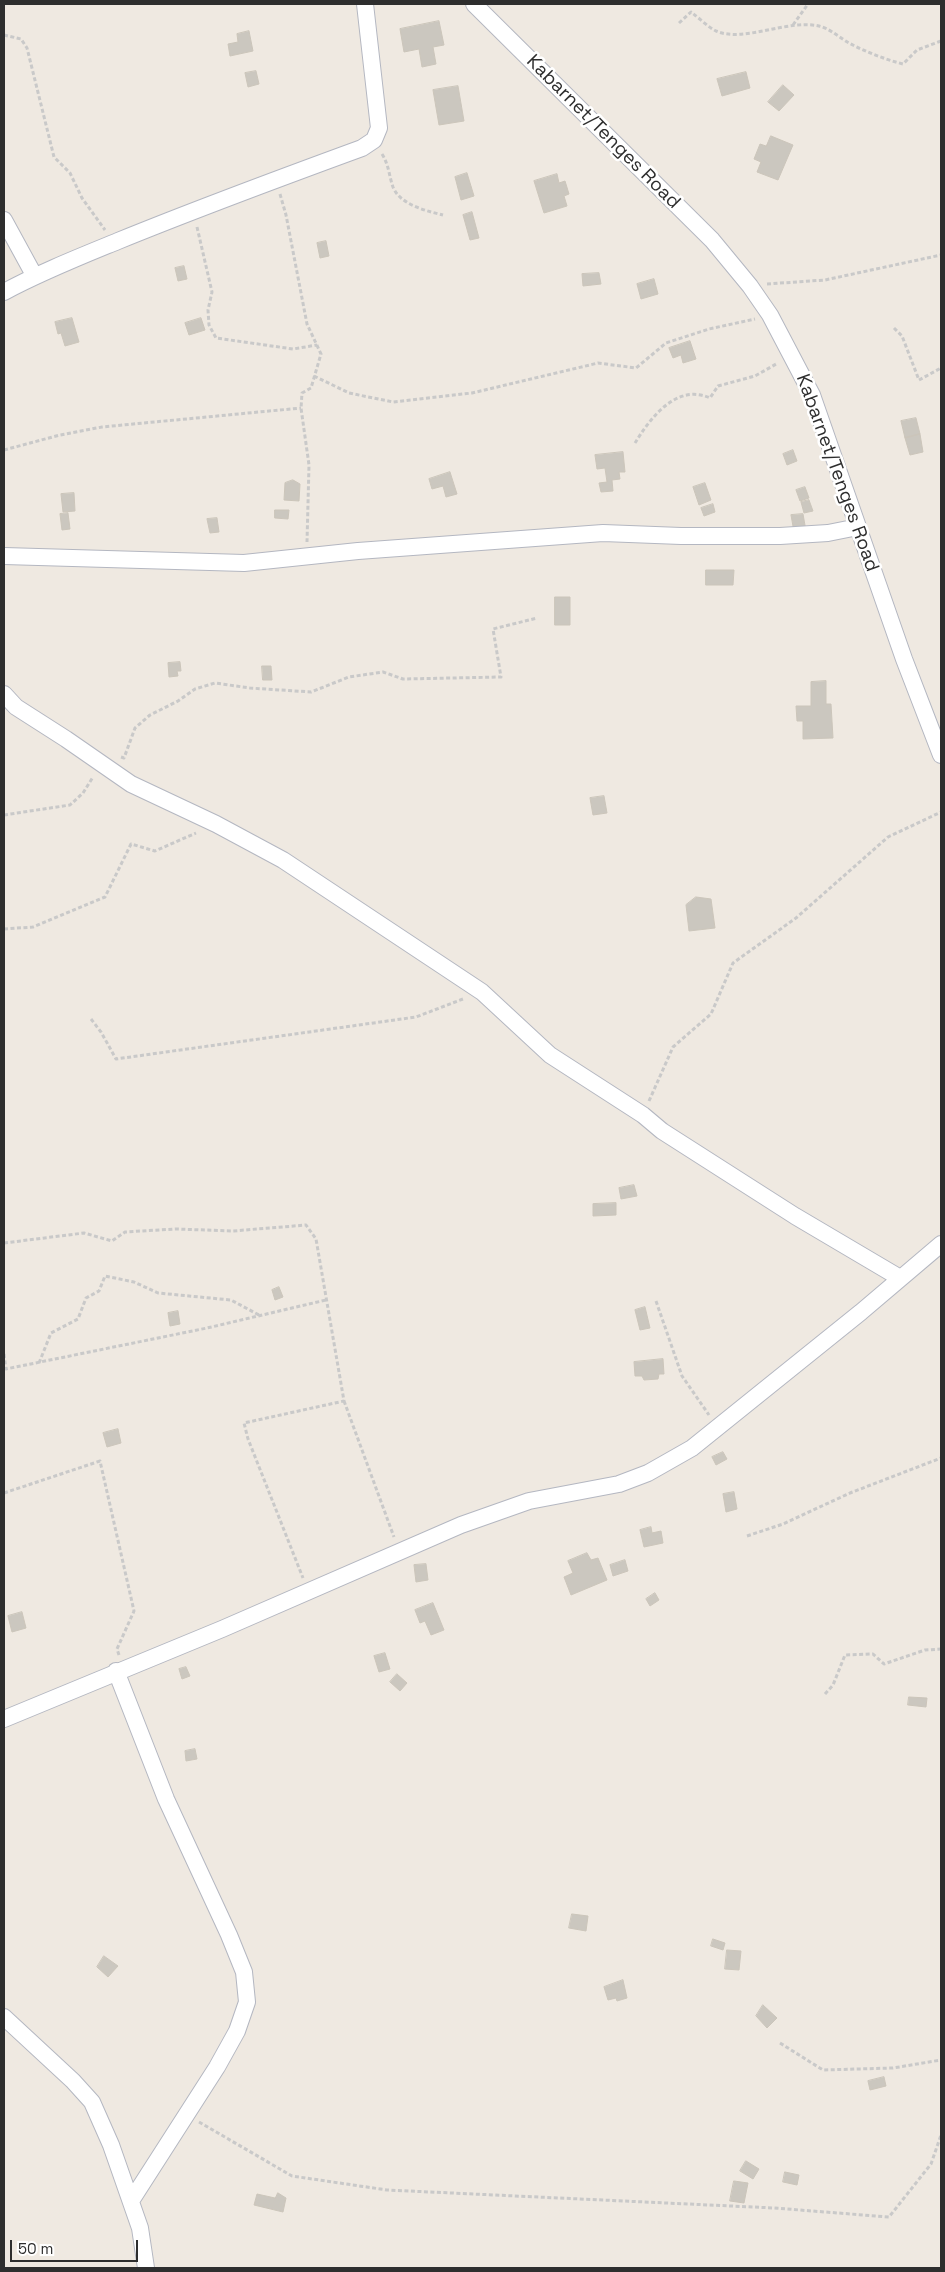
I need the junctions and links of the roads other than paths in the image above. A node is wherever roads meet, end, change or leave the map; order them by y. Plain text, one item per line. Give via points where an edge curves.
1 (365, 4) edge
2 (476, 4) edge
3 (4, 220) edge
4 (34, 275) junction
5 (4, 292) edge
6 (858, 527) junction
7 (4, 556) edge
8 (4, 694) edge
9 (941, 755) edge
10 (941, 1244) edge
11 (900, 1278) junction
12 (120, 1669) junction
13 (4, 1719) edge
14 (4, 2017) edge
15 (131, 2201) junction
16 (146, 2268) edge

1 - 4 street via 378,128 374,140 362,148 275,179
2 - 6 street, Kabarnet/Tenges Road via 712,240 750,286 770,315 812,395
3 - 4 street
4 - 5 street
6 - 7 street via 828,533 780,536 603,534 358,551 244,563
6 - 9 street, Kabarnet/Tenges Road
8 - 11 street via 16,707 132,784 283,860 482,992 550,1055 795,1216
10 - 11 street
11 - 12 street via 718,1427 677,1458 648,1473 619,1484 529,1501 461,1525
12 - 13 street
12 - 15 street via 166,1798 244,1972 247,2002 237,2031 188,2116
14 - 15 street via 92,2102
15 - 16 street via 140,2228

